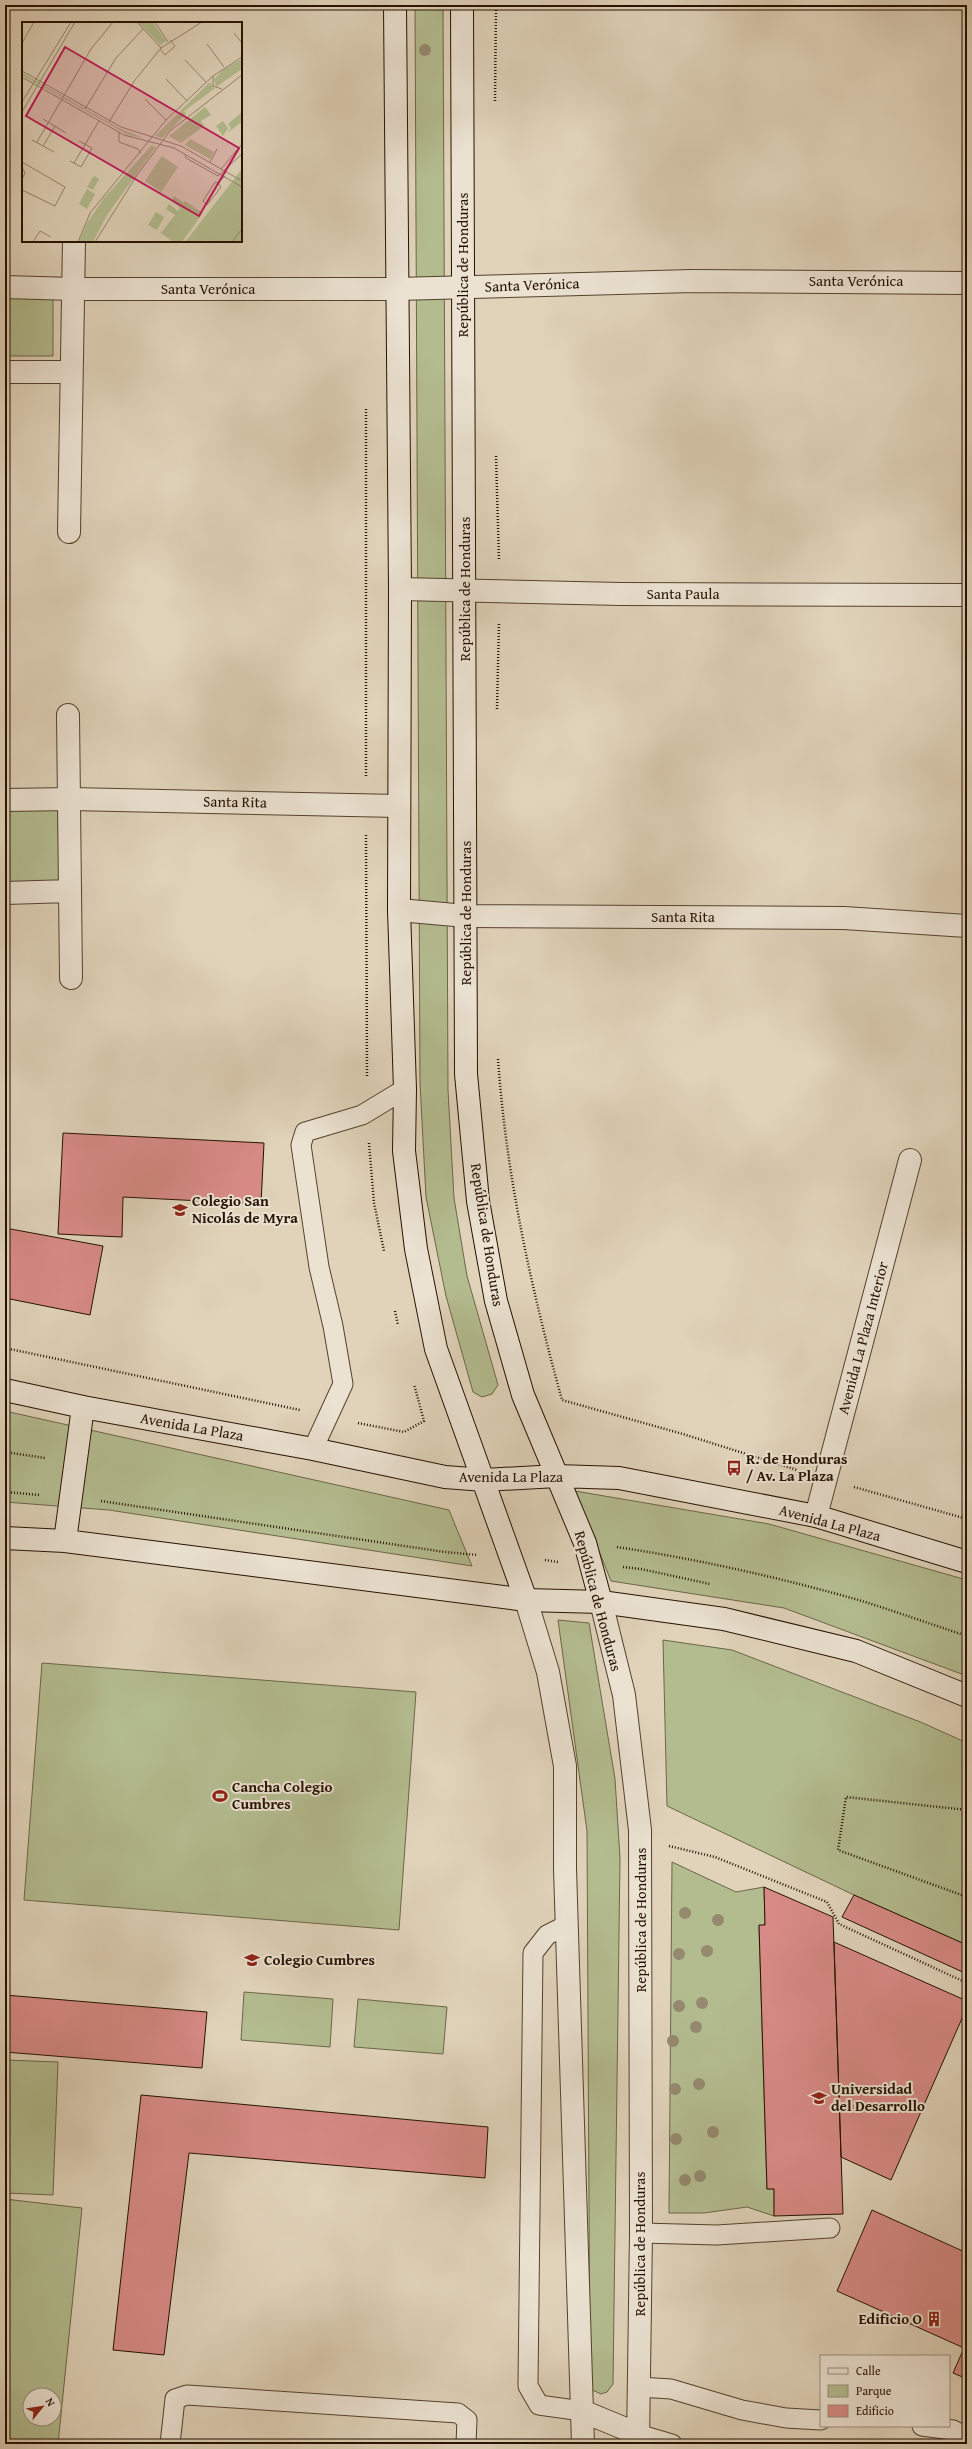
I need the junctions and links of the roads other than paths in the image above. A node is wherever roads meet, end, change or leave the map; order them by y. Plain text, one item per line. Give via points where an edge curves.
1 (395, 5) edge
2 (462, 5) edge
3 (74, 242) edge
4 (967, 283) edge
5 (5, 287) edge
6 (463, 288) junction
7 (73, 289) junction
8 (396, 290) junction
9 (5, 372) edge
10 (71, 372) junction
11 (69, 532) dead end
12 (400, 589) junction
13 (465, 589) junction
14 (967, 595) edge
15 (68, 714) dead end
16 (71, 799) junction
17 (5, 800) edge
18 (399, 806) junction
19 (70, 892) junction
20 (5, 893) edge
21 (399, 910) junction
22 (466, 916) junction
23 (967, 926) edge
24 (71, 978) dead end
25 (405, 1089) junction
26 (910, 1160) dead end
27 (5, 1390) edge
28 (83, 1407) junction
29 (313, 1449) junction
30 (557, 1476) junction
31 (484, 1480) junction
32 (816, 1516) junction
33 (5, 1538) edge
34 (65, 1542) junction
35 (967, 1562) edge
36 (526, 1600) junction
37 (602, 1602) junction
38 (967, 1696) edge
39 (567, 1925) junction
40 (830, 2228) dead end
41 (641, 2233) junction
42 (639, 2387) junction
43 (582, 2411) junction
44 (820, 2420) edge
45 (930, 2427) edge
46 (967, 2437) edge
47 (638, 2439) edge
48 (170, 2444) edge
49 (466, 2444) edge
50 (583, 2444) edge
51 (672, 2444) edge

1 - 8 street
2 - 6 street, República de Honduras
3 - 7 street
4 - 6 street, Santa Verónica via 692,281
5 - 7 street, Santa Verónica
6 - 8 street, Santa Verónica
6 - 13 street, República de Honduras
7 - 8 street, Santa Verónica
7 - 10 street
8 - 12 street
9 - 10 street
10 - 11 street
12 - 13 street, Santa Paula
12 - 18 street
13 - 14 street, Santa Paula via 499,592
13 - 22 street, República de Honduras
15 - 16 street
16 - 17 street, Santa Rita
16 - 18 street, Santa Rita
16 - 19 street
18 - 21 street
19 - 20 street
19 - 24 street
21 - 22 street, Santa Rita
21 - 25 street
22 - 23 street, Santa Rita via 844,918
22 - 30 street, República de Honduras via 466,1074 478,1201 496,1301 519,1381
25 - 29 lane via 362,1115 304,1132 301,1145 319,1267 343,1384
25 - 31 street via 404,1151 416,1249 436,1349
26 - 32 street, Avenida La Plaza Interior
27 - 28 street, Avenida La Plaza
28 - 29 street, Avenida La Plaza
28 - 34 street
29 - 31 street, Avenida La Plaza via 445,1477
30 - 31 street, Avenida La Plaza
30 - 32 street, Avenida La Plaza via 619,1478
30 - 37 street, República de Honduras via 585,1543
31 - 36 street
32 - 35 street, Avenida La Plaza
33 - 34 street
34 - 36 street
36 - 37 street
36 - 39 street via 548,1672 565,1766
37 - 38 street via 724,1620 856,1651
37 - 41 street, República de Honduras via 624,1695 640,1840
39 - 43 street
39 - 43 lane via 547,1935 534,1953 528,2386 540,2405
40 - 41 lane via 717,2235
41 - 42 street, República de Honduras
42 - 44 lane via 671,2389 742,2410 786,2418
42 - 47 street, República de Honduras
43 - 47 street
43 - 50 street
45 - 46 lane via 953,2430
47 - 51 lane
48 - 49 lane via 175,2399 187,2395 458,2413 467,2420

